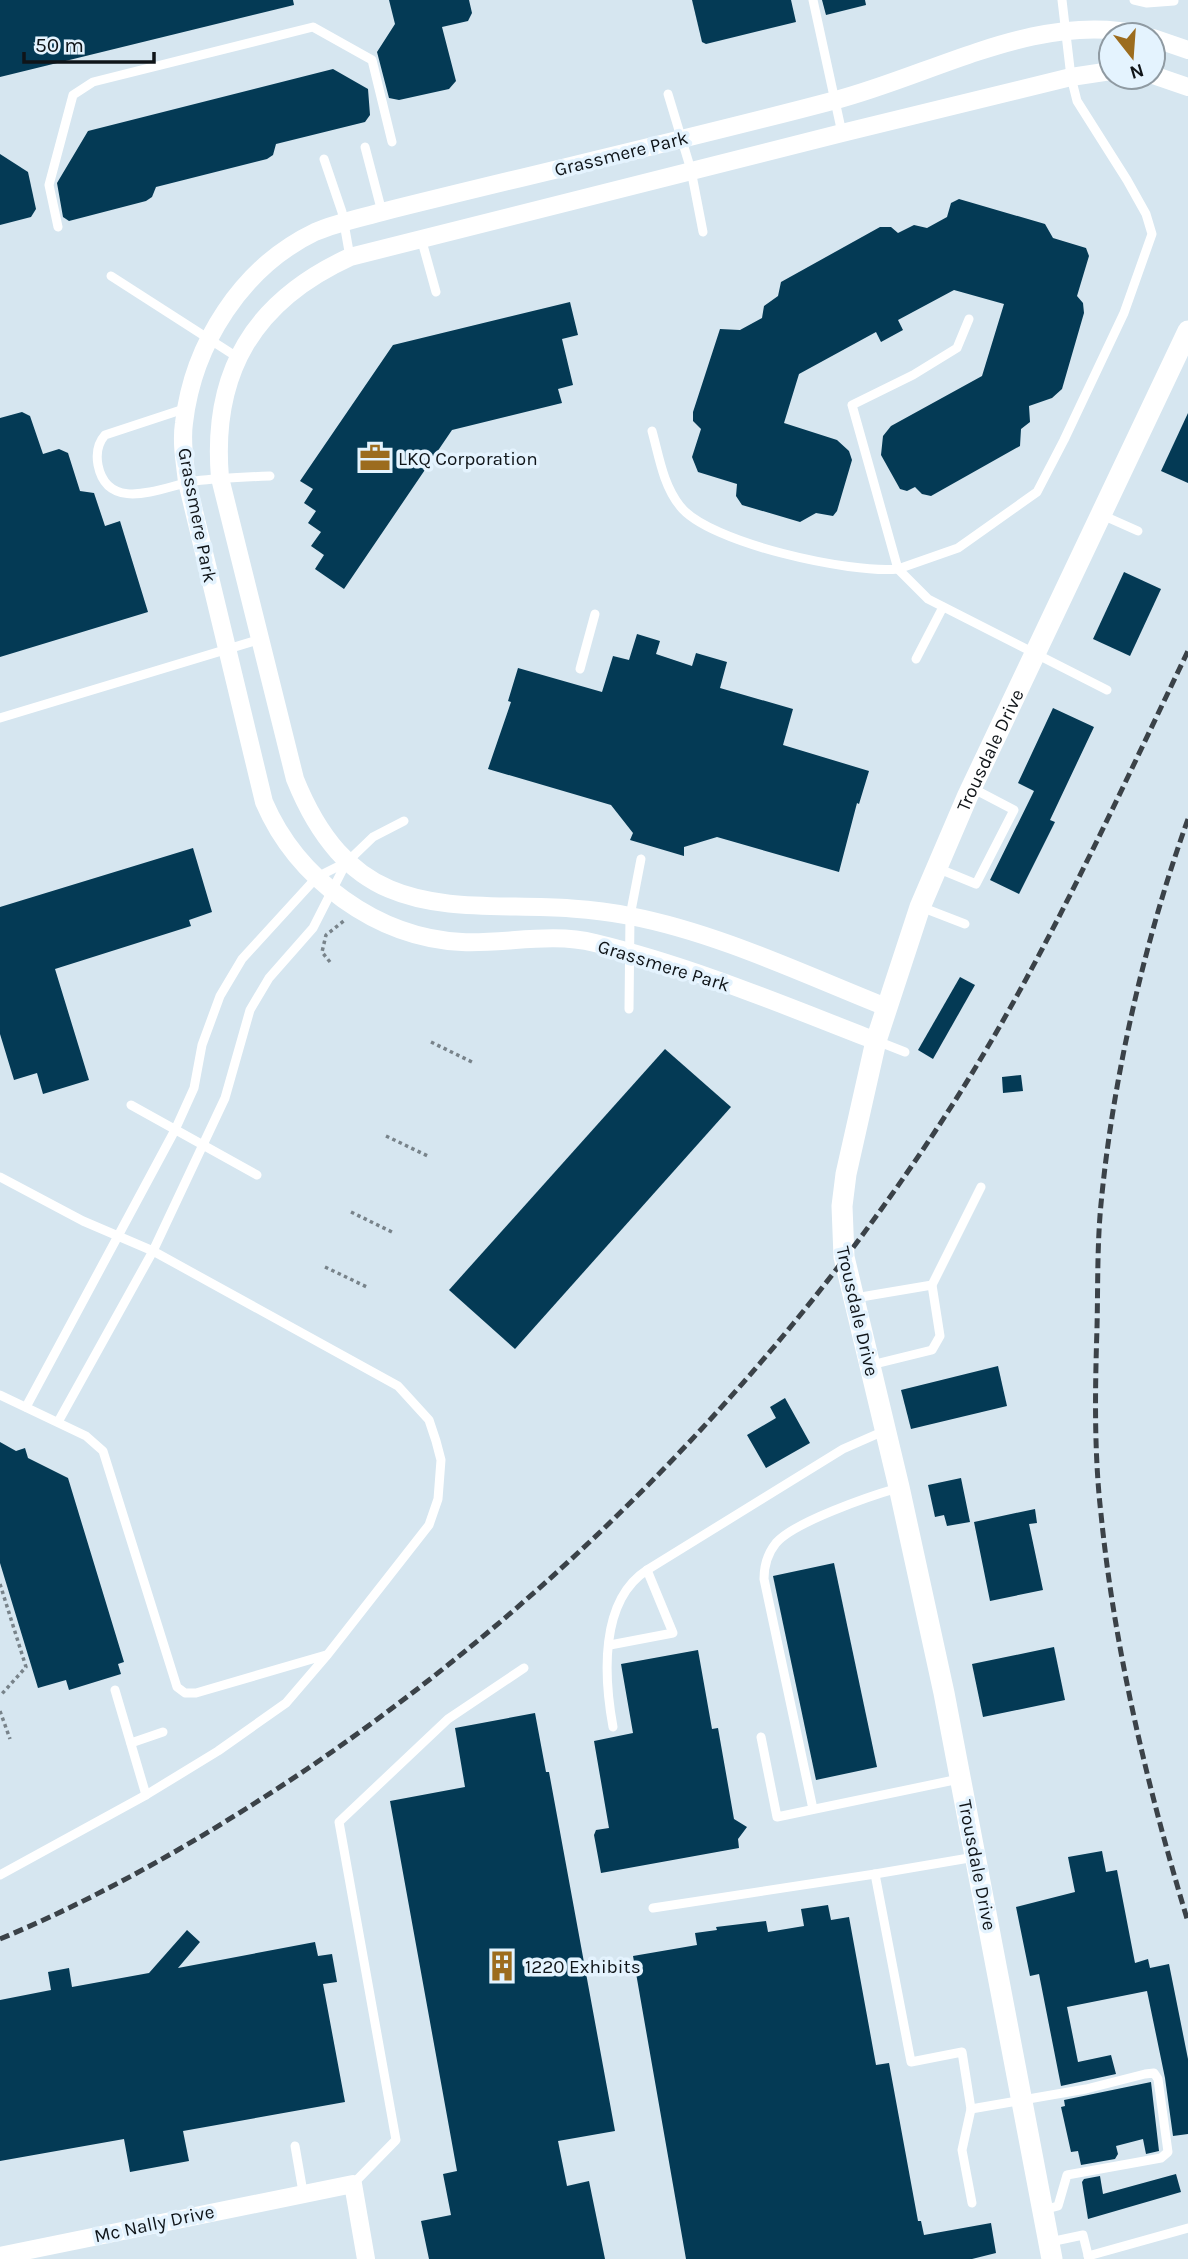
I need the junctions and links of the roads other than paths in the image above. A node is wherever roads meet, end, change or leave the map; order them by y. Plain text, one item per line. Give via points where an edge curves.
1 (813, 0) edge
2 (1062, 0) edge
3 (1134, 0) edge
4 (1174, 1) edge
5 (1097, 28) edge
6 (1067, 30) junction
7 (1167, 43) edge
8 (1188, 50) edge
9 (1097, 73) edge
10 (1071, 77) junction
11 (1167, 80) edge
12 (1188, 87) edge
13 (668, 94) dead end
14 (834, 101) junction
15 (842, 133) junction
16 (682, 137) junction
17 (392, 142) dead end
18 (365, 147) dead end
19 (324, 159) dead end
20 (691, 170) junction
21 (382, 212) junction
22 (343, 223) junction
23 (58, 227) dead end
24 (703, 232) dead end
25 (421, 238) junction
26 (350, 257) junction
27 (111, 276) dead end
28 (436, 292) dead end
29 (969, 318) dead end
30 (1188, 331) edge
31 (208, 341) junction
32 (237, 357) junction
33 (187, 408) junction
34 (652, 431) dead end
35 (270, 476) dead end
36 (220, 478) junction
37 (187, 482) junction
38 (1102, 514) junction
39 (1138, 531) dead end
40 (898, 569) junction
41 (943, 607) junction
42 (595, 614) dead end
43 (261, 639) junction
44 (227, 648) junction
45 (1035, 656) junction
46 (916, 659) dead end
47 (580, 669) dead end
48 (1107, 690) dead end
49 (0, 718) edge
50 (972, 788) junction
51 (404, 821) dead end
52 (641, 859) dead end
53 (347, 862) junction
54 (937, 868) junction
55 (317, 877) junction
56 (332, 891) junction
57 (920, 907) junction
58 (630, 916) junction
59 (965, 924) dead end
60 (630, 951) junction
61 (886, 1007) junction
62 (629, 1009) dead end
63 (876, 1041) junction
64 (905, 1052) dead end
65 (131, 1105) dead end
66 (175, 1130) junction
67 (203, 1146) junction
68 (257, 1175) dead end
69 (0, 1177) edge
70 (981, 1187) dead end
71 (119, 1234) junction
72 (152, 1251) junction
73 (932, 1285) junction
74 (853, 1298) junction
75 (870, 1365) junction
76 (0, 1395) edge
77 (26, 1407) junction
78 (58, 1422) junction
79 (886, 1430) junction
80 (899, 1487) junction
81 (647, 1570) junction
82 (610, 1645) junction
83 (328, 1654) junction
84 (524, 1668) dead end
85 (115, 1690) dead end
86 (612, 1727) dead end
87 (163, 1732) dead end
88 (761, 1737) dead end
89 (131, 1743) junction
90 (961, 1779) junction
91 (146, 1795) junction
92 (813, 1809) junction
93 (976, 1857) junction
94 (875, 1874) junction
95 (0, 1875) edge
96 (653, 1908) dead end
97 (1022, 2099) junction
98 (971, 2109) junction
99 (295, 2146) dead end
100 (353, 2184) junction
101 (306, 2192) junction
102 (972, 2203) dead end
103 (1043, 2210) junction
104 (1188, 2228) edge
105 (1050, 2251) edge
106 (0, 2256) edge
107 (1088, 2258) edge
108 (366, 2259) edge

1 - 14 lane
2 - 6 lane
3 - 4 lane
5 - 6 street, Grassmere Park
6 - 10 lane
6 - 14 street, Grassmere Park via 1029,36
7 - 8 street
9 - 10 street, Grassmere Park
10 - 15 street, Grassmere Park
10 - 40 lane via 1077,101 1133,191 1152,234 1124,313 1037,492 958,548
11 - 12 street
13 - 16 lane
14 - 15 lane
14 - 16 street, Grassmere Park
15 - 20 street, Grassmere Park
16 - 20 lane
16 - 21 street, Grassmere Park
17 - 23 lane via 372,60 313,27 93,82 73,95 49,185
18 - 21 lane
19 - 22 lane
20 - 24 lane
20 - 25 street, Grassmere Park
21 - 22 street, Grassmere Park
22 - 26 lane
22 - 31 street, Grassmere Park via 316,232 256,273 226,309
25 - 26 street, Grassmere Park
25 - 28 lane
26 - 32 street, Grassmere Park via 300,284 265,316
27 - 31 lane
29 - 40 lane via 957,348 852,405
30 - 38 street, Trousdale Drive
31 - 32 lane
31 - 33 street, Grassmere Park
32 - 36 street, Grassmere Park via 228,376 217,441
33 - 37 street, Grassmere Park via 183,439
33 - 37 lane via 108,433 100,441 97,455 104,481 123,493 153,492
34 - 40 lane via 673,496 690,517 709,529 855,569
35 - 36 lane
36 - 37 lane
36 - 43 street, Grassmere Park
37 - 44 street, Grassmere Park
38 - 39 lane
38 - 45 street, Trousdale Drive
40 - 41 lane via 919,592
41 - 45 lane
41 - 46 lane
42 - 47 lane
43 - 44 lane
43 - 53 street, Grassmere Park via 295,779 328,842
44 - 49 lane
44 - 55 street, Grassmere Park via 264,802 298,858
45 - 48 lane
45 - 50 street, Trousdale Drive
50 - 54 street, Trousdale Drive
50 - 54 lane via 1014,810 976,884
51 - 53 lane via 373,837
52 - 58 lane
53 - 55 lane
53 - 56 lane
53 - 58 street, Grassmere Park via 403,897 442,905 575,907
54 - 57 street, Trousdale Drive
55 - 56 street, Grassmere Park
55 - 66 lane via 242,959 220,996 202,1045 194,1088
56 - 60 street, Grassmere Park via 360,912 432,939 589,941
56 - 67 lane via 313,928 269,978 250,1010 225,1098
57 - 59 lane
57 - 61 street, Trousdale Drive
58 - 60 lane
58 - 61 street, Grassmere Park via 705,937
60 - 62 lane
60 - 63 street, Grassmere Park
61 - 63 street, Trousdale Drive
63 - 64 lane
63 - 74 street, Trousdale Drive via 842,1206 841,1238
65 - 66 lane
66 - 67 lane
66 - 71 lane
67 - 68 lane
67 - 72 lane
69 - 71 lane via 83,1221
70 - 73 lane
71 - 72 lane
71 - 77 lane
72 - 78 lane
72 - 83 lane via 398,1386 429,1420 441,1460 434,1513 407,1555
73 - 74 lane
73 - 75 lane via 938,1344 932,1350
74 - 75 street, Trousdale Drive
75 - 79 street, Trousdale Drive
76 - 77 lane
77 - 78 lane
78 - 83 lane via 95,1441 103,1451 177,1687 196,1693
79 - 80 street, Trousdale Drive
79 - 81 lane via 843,1449
80 - 90 street, Trousdale Drive
80 - 92 lane via 860,1499 787,1535 775,1544 765,1565 766,1589
81 - 82 lane via 625,1591
81 - 82 lane via 673,1633
82 - 86 lane via 606,1684
83 - 91 lane via 286,1703
84 - 100 lane via 448,1719 339,1822 396,2140
85 - 89 lane
87 - 89 lane
88 - 92 lane via 777,1817
89 - 91 lane
90 - 92 lane
90 - 93 street, Trousdale Drive
91 - 95 lane
93 - 94 lane
93 - 97 street, Trousdale Drive
94 - 96 lane
94 - 98 lane via 911,2062 962,2052
97 - 98 lane
97 - 103 street, Trousdale Drive
97 - 103 lane via 1145,2074 1154,2073 1158,2079 1168,2152 1161,2158 1067,2175 1058,2206
98 - 102 lane via 962,2150
99 - 101 lane
100 - 101 street, Mc Nally Drive
100 - 108 street
101 - 106 street, Mc Nally Drive
103 - 105 street, Trousdale Drive
104 - 107 lane
105 - 107 lane via 1083,2235

